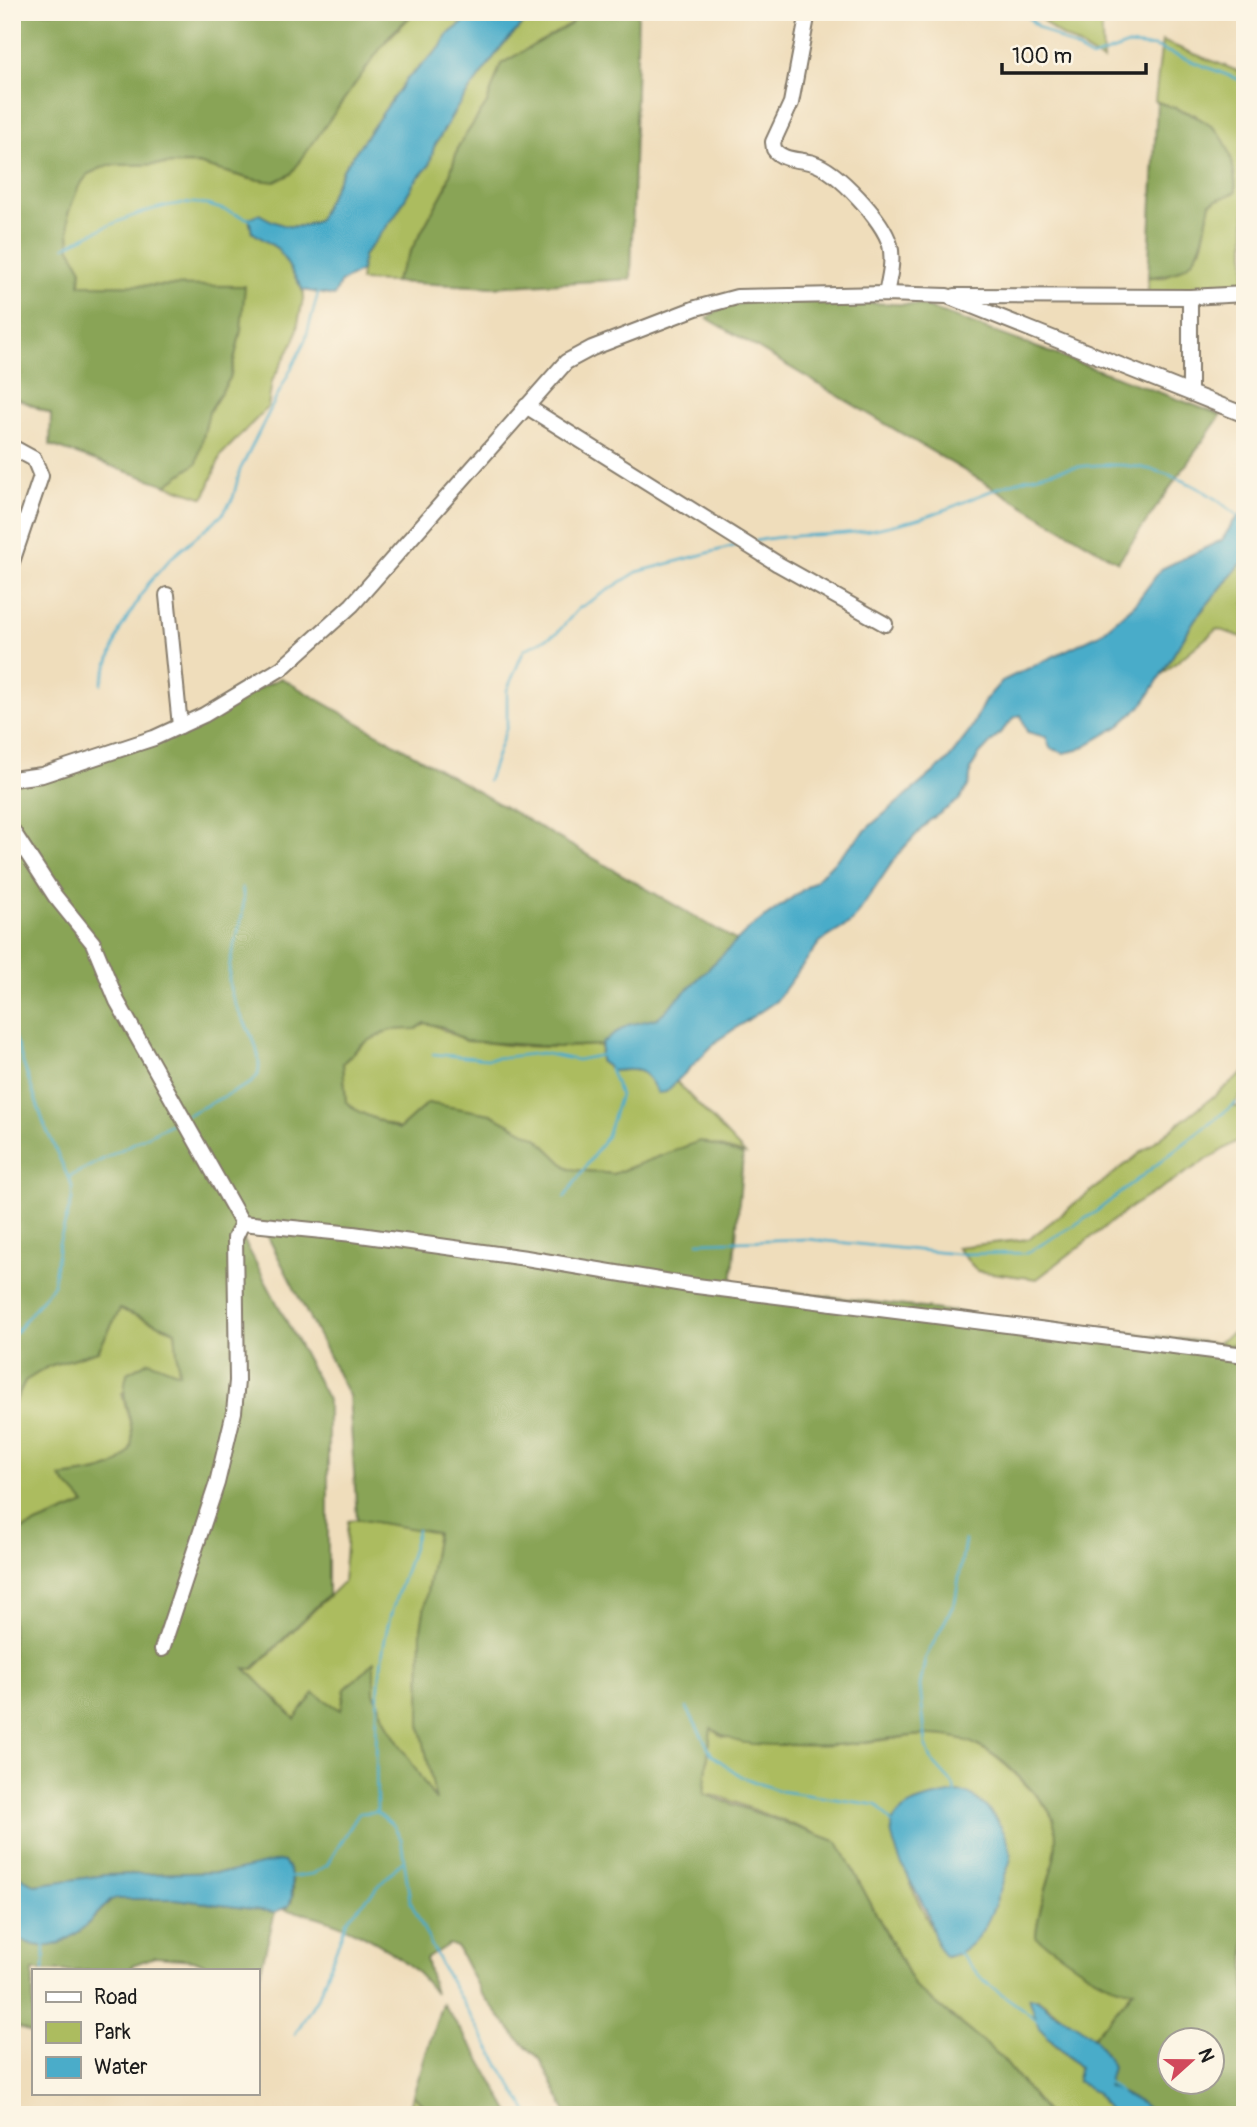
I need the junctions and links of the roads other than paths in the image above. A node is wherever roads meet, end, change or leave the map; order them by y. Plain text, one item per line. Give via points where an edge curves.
1 (808, 12) edge
2 (887, 294) junction
3 (1245, 295) edge
4 (947, 296) junction
5 (1190, 297) junction
6 (1190, 391) junction
7 (526, 406) junction
8 (1245, 415) edge
9 (12, 447) edge
10 (12, 562) edge
11 (167, 595) dead end
12 (885, 624) dead end
13 (180, 726) junction
14 (12, 779) edge
15 (14, 837) edge
16 (242, 1223) junction
17 (1245, 1355) edge
18 (162, 1649) dead end

1 - 2 street via 791,103 774,149 785,158 826,169 878,223 892,256
2 - 4 street
2 - 7 street via 764,294 696,308 577,355 550,377
3 - 5 street
4 - 5 street
4 - 6 street
5 - 6 street
6 - 8 street
7 - 12 street via 778,564
7 - 13 street via 352,605 282,668
9 - 10 street via 34,459 41,476
11 - 13 street
13 - 14 street via 93,760
15 - 16 street via 93,943 117,1002
16 - 17 street via 353,1234 689,1285
16 - 18 street via 235,1238 237,1381 230,1433

